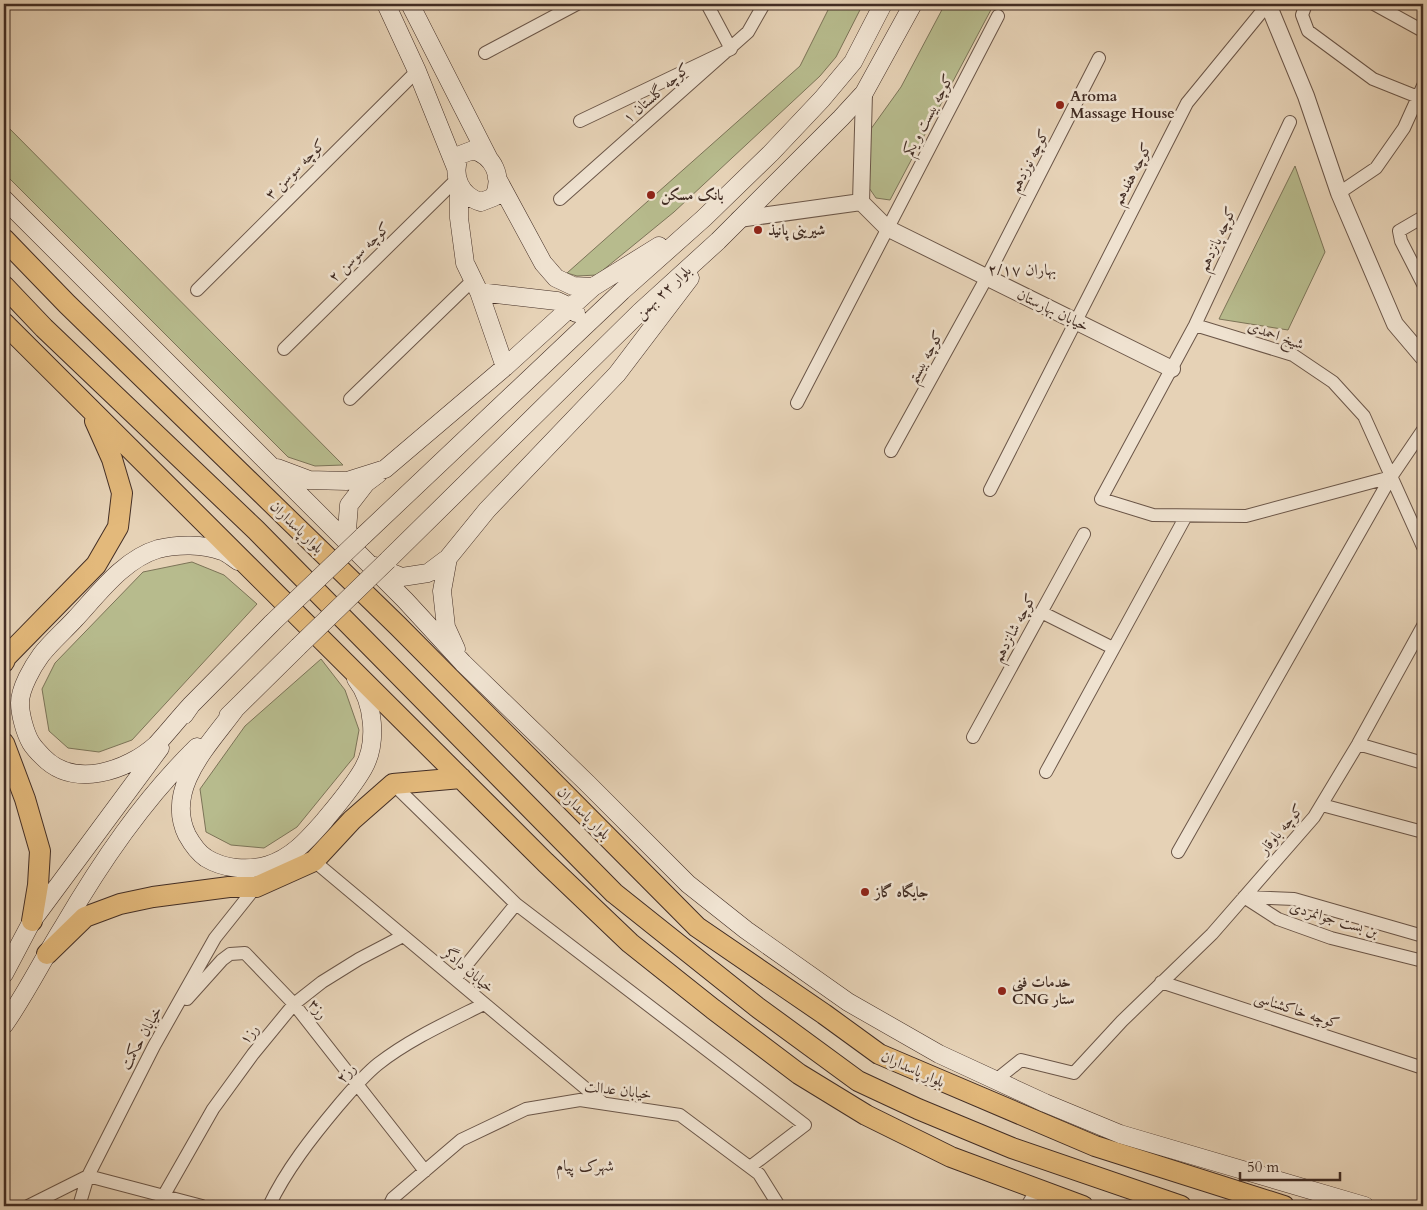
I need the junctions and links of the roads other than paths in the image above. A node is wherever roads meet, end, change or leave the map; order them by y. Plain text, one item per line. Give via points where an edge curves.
1 (386, 4) edge
2 (410, 4) edge
3 (577, 4) edge
4 (707, 4) edge
5 (764, 4) edge
6 (883, 4) edge
7 (913, 4) edge
8 (1268, 4) edge
9 (1306, 4) edge
10 (1374, 4) edge
11 (998, 16) dead end
12 (1423, 31) edge
13 (731, 49) junction
14 (485, 53) dead end
15 (1099, 58) dead end
16 (416, 71) junction
17 (864, 93) junction
18 (1422, 94) edge
19 (580, 122) dead end
20 (1290, 122) dead end
21 (489, 159) junction
22 (457, 177) junction
23 (497, 178) junction
24 (1339, 193) junction
25 (4, 199) edge
26 (560, 200) dead end
27 (861, 202) junction
28 (1423, 217) edge
29 (704, 218) junction
30 (739, 220) junction
31 (887, 228) junction
32 (4, 239) edge
33 (718, 241) junction
34 (987, 278) junction
35 (1423, 284) edge
36 (4, 286) edge
37 (476, 286) junction
38 (593, 288) junction
39 (197, 290) dead end
40 (68, 304) junction
41 (570, 307) junction
42 (1076, 321) junction
43 (4, 323) edge
44 (1194, 324) junction
45 (44, 328) junction
46 (580, 331) junction
47 (284, 349) dead end
48 (1423, 357) edge
49 (505, 367) junction
50 (1172, 369) junction
51 (350, 399) dead end
52 (797, 403) dead end
53 (89, 408) junction
54 (1423, 430) edge
55 (891, 451) dead end
56 (271, 466) junction
57 (384, 468) junction
58 (1391, 477) junction
59 (990, 490) dead end
60 (1186, 516) junction
61 (1084, 534) dead end
62 (1423, 547) edge
63 (448, 558) junction
64 (249, 568) junction
65 (1041, 612) junction
66 (1423, 626) edge
67 (1113, 648) junction
68 (343, 660) junction
69 (4, 662) edge
70 (463, 663) junction
71 (191, 705) junction
72 (236, 708) junction
73 (973, 737) dead end
74 (4, 743) edge
75 (1358, 744) junction
76 (1423, 763) edge
77 (1046, 772) dead end
78 (461, 778) junction
79 (393, 784) junction
80 (1322, 805) junction
81 (1423, 832) edge
82 (1178, 852) dead end
83 (314, 861) junction
84 (269, 865) junction
85 (256, 887) junction
86 (614, 894) junction
87 (1244, 898) junction
88 (516, 904) junction
89 (32, 921) junction
90 (403, 936) junction
91 (1423, 936) edge
92 (630, 944) junction
93 (47, 954) junction
94 (1423, 961) edge
95 (4, 974) edge
96 (454, 979) junction
97 (1161, 982) junction
98 (294, 1004) junction
99 (484, 1004) junction
100 (170, 1018) junction
101 (4, 1025) edge
102 (1423, 1068) edge
103 (996, 1080) junction
104 (357, 1084) junction
105 (832, 1093) junction
106 (603, 1103) junction
107 (918, 1109) junction
108 (750, 1167) junction
109 (425, 1171) junction
110 (88, 1176) junction
111 (1037, 1189) junction
112 (164, 1195) junction
113 (28, 1206) edge
114 (79, 1206) edge
115 (202, 1206) edge
116 (269, 1206) edge
117 (389, 1206) edge
118 (779, 1206) edge
119 (1027, 1206) edge
120 (1083, 1206) edge
121 (1181, 1206) edge
122 (1284, 1206) edge
123 (1365, 1206) edge

1 - 16 main road
2 - 21 main road
3 - 14 street
4 - 13 street
5 - 13 street, کوچه گلستان ۱ via 748,32
6 - 29 main road, بلوار ۲۲ بهمن via 853,62 771,153
7 - 17 main road, بلوار ۲۲ بهمن
8 - 24 street via 1306,96
8 - 42 street, کوچه هفدهم via 1187,103
9 - 18 street via 1302,15 1308,30 1373,79
10 - 12 street
11 - 31 street, کوچه بیست و یکم
13 - 19 street
13 - 26 street, کوچه گلستان ۱
15 - 34 street, کوچه نوزدهم
16 - 22 main road
16 - 39 street, کوچه سوسن ۳
17 - 27 street
17 - 30 main road, بلوار ۲۲ بهمن
18 - 24 street via 1404,128 1376,168
20 - 44 street, کوچه پانزدهم
21 - 22 main road via 473,150 460,155
21 - 23 main road
22 - 23 main road via 469,197 481,202 494,197
22 - 37 main road via 465,263
22 - 47 street, کوچه سوسن ۲
23 - 38 main road via 543,263 556,278 573,286
24 - 48 street via 1395,324
25 - 56 main road
27 - 30 street
27 - 31 street, خیابان بهارستان
28 - 35 street via 1399,231
29 - 38 main road
29 - 46 main road, بلوار ۲۲ بهمن
30 - 33 main road, بلوار ۲۲ بهمن
31 - 34 street, خیابان بهارستان
31 - 52 street, کوچه بیست و یکم
32 - 40 main road, بلوار پاسداران
33 - 63 main road via 617,374 487,510
33 - 72 main road, بلوار ۲۲ بهمن, bridge via 640,312
34 - 42 street, خیابان بهارستان
34 - 55 street, کوچه بیستم
36 - 45 main road, بلوار پاسداران
37 - 41 main road via 557,301
37 - 49 main road
37 - 51 street
38 - 41 main road
40 - 45 main road
40 - 122 main road, بلوار پاسداران via 398,626 697,927 878,1054 1095,1146
41 - 46 main road via 579,316
41 - 49 main road
42 - 50 street, خیابان بهارستان
42 - 59 street, کوچه هفدهم
43 - 53 main road
44 - 50 street, کوچه پانزدهم
44 - 58 street, شیخ احمدی via 1293,356 1333,382 1364,416
45 - 86 main road, بلوار پاسداران via 256,530
46 - 71 main road, بلوار ۲۲ بهمن, bridge via 272,623
49 - 57 main road
50 - 60 street via 1101,499 1153,515
53 - 64 main road
53 - 69 main road via 112,459 122,492 118,527 96,565
54 - 58 street
56 - 57 main road via 309,480 338,481
56 - 70 main road
57 - 63 main road via 349,505 347,530 360,552 378,568 402,577 428,573
58 - 60 street via 1246,516
58 - 62 street, شیخ احمدی
58 - 82 street
60 - 67 street
61 - 65 street, کوچه شانزدهم
63 - 70 main road via 442,591 446,627
64 - 68 main road
64 - 71 main road via 223,551 204,546 182,545 142,556 116,575 41,655 27,679 20,702 31,743 58,769 80,775 125,766 155,746
65 - 67 street
65 - 73 street, کوچه شانزدهم
66 - 75 street, کوچه باوقار
67 - 77 street
68 - 78 main road
68 - 84 main road via 363,688 370,709 372,729 364,768 306,842
70 - 103 main road via 688,884 746,930 848,1002 939,1054
71 - 89 main road
72 - 84 main road via 191,769 179,811 193,846 210,861 248,869
72 - 93 main road via 176,768 115,844
74 - 89 main road via 25,798 40,851
75 - 76 street
75 - 80 street, کوچه باوقار
78 - 79 main road
78 - 92 main road
79 - 83 main road via 352,820
79 - 88 street
80 - 81 street
80 - 87 street, کوچه باوقار
83 - 85 main road
83 - 90 street, خیابان دادگر
84 - 85 street, خیابان حکمت
85 - 93 main road via 229,887 120,904 85,917
85 - 100 street, خیابان حکمت via 215,938
86 - 92 main road
86 - 107 main road, بلوار پاسداران via 858,1082
87 - 91 street, بن بست جوانمردی via 1294,899
87 - 94 street, بن بست جوانمردی via 1278,919 1331,938
87 - 97 street, کوچه باوقار via 1212,934
88 - 96 street
88 - 108 street via 804,1125
89 - 95 main road
90 - 96 street, خیابان دادگر
90 - 98 street, رز۱ via 322,982
92 - 105 main road via 799,1074
93 - 101 main road
96 - 99 street, خیابان دادگر
97 - 102 street, کوچه خاکشناسی
97 - 103 street, کوچه باوقار via 1074,1073 1021,1060
98 - 100 street, رز۳ via 245,953 230,954
98 - 104 street, رز۳
98 - 112 street, رز۱ via 213,1109
99 - 104 street, رز۲ via 427,1033 378,1064
99 - 106 street, خیابان دادگر
100 - 110 street, خیابان حکمت
103 - 123 main road via 1120,1134
104 - 109 street, رز۳
104 - 116 street, رز۲ via 307,1146 279,1185
105 - 107 main road
105 - 111 main road via 866,1115 951,1157
106 - 108 street, خیابان عدالت via 680,1115
106 - 109 street, خیابان عدالت via 580,1100 526,1109 461,1140
107 - 121 main road, بلوار پاسداران via 1012,1148
108 - 118 street, خیابان عدالت via 759,1174
109 - 117 street, خیابان عدالت via 393,1198
110 - 112 street
110 - 113 street
110 - 114 street, خیابان حکمت
111 - 119 street
111 - 120 main road
112 - 115 street

